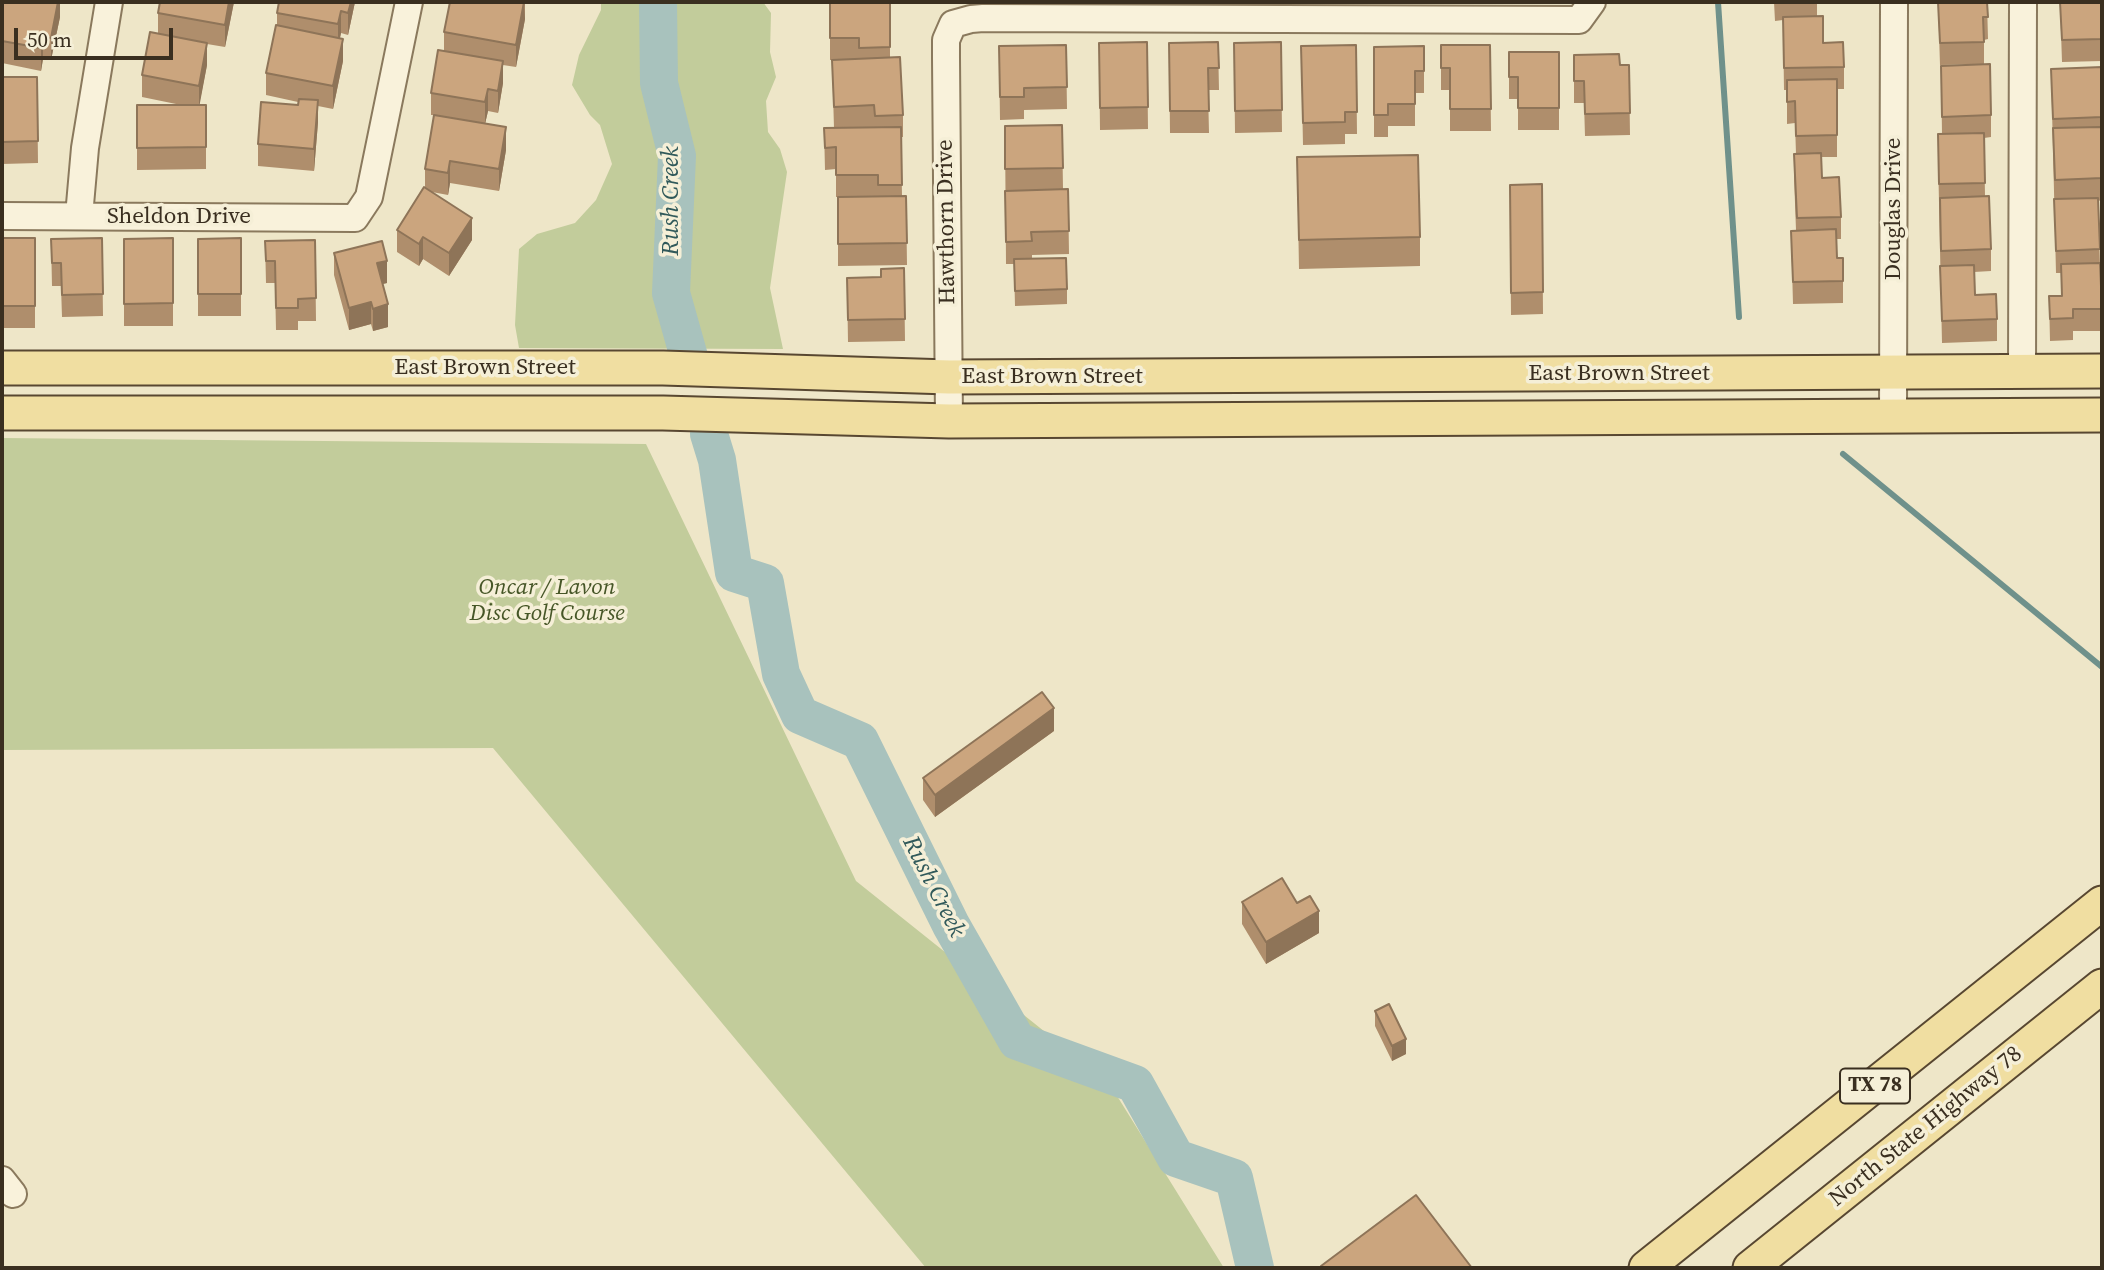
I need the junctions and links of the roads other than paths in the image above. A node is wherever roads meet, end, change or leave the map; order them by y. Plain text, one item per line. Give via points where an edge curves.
1 (109, 2) edge
2 (409, 2) edge
3 (1894, 2) edge
4 (2023, 2) edge
5 (1592, 3) edge
6 (2, 216) edge
7 (79, 216) junction
8 (2, 368) edge
9 (2022, 371) junction
10 (2102, 371) edge
11 (1893, 372) junction
12 (1268, 376) junction
13 (949, 377) junction
14 (2, 413) edge
15 (2102, 415) edge
16 (1893, 416) junction
17 (949, 421) junction
18 (1268, 421) junction
19 (2102, 903) edge
20 (2102, 986) edge
21 (1646, 1268) edge
22 (1750, 1268) edge

1 - 7 street
2 - 7 street, Sheldon Drive via 369,197 355,218
3 - 11 street, Douglas Drive
4 - 9 street
5 - 13 street, Hawthorn Drive via 1579,20 995,18 953,24 946,40
6 - 7 street, Sheldon Drive
8 - 13 main road, East Brown Street via 663,368
9 - 10 main road, East Brown Street
9 - 11 main road, East Brown Street
11 - 12 main road, East Brown Street
11 - 16 street, Douglas Drive
12 - 13 main road, East Brown Street
12 - 18 main road
13 - 17 street, Hawthorn Drive
14 - 17 main road, East Brown Street via 663,413
15 - 16 main road, East Brown Street
16 - 18 main road, East Brown Street
17 - 18 main road, East Brown Street
19 - 21 main road, TX 78
20 - 22 main road, North State Highway 78 / TX 78

